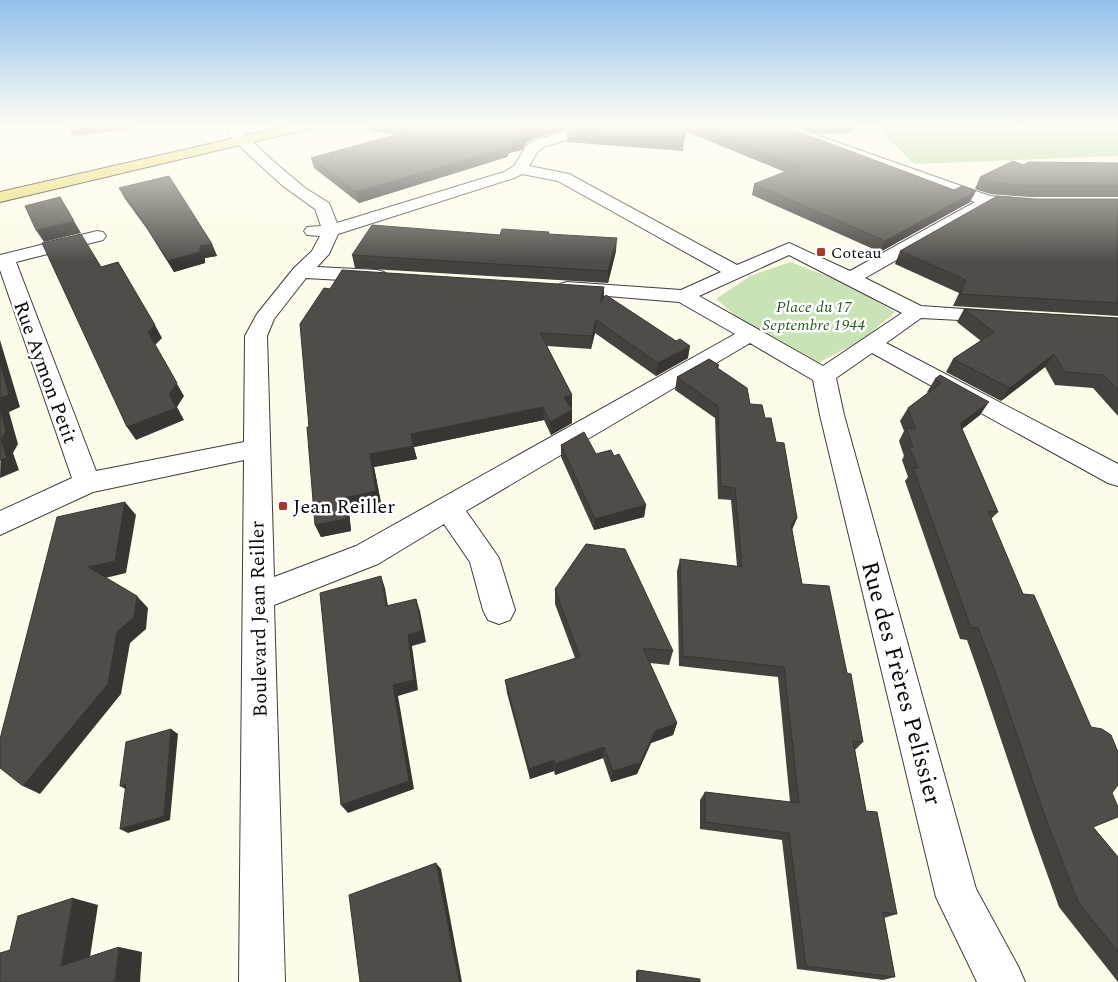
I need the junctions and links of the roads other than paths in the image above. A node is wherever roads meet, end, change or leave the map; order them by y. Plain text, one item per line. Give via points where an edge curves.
1 (77, 171) edge
2 (97, 171) edge
3 (278, 171) edge
4 (517, 171) edge
5 (530, 171) edge
6 (904, 171) edge
7 (0, 189) edge
8 (303, 195) junction
9 (0, 197) edge
10 (988, 201) junction
11 (1034, 204) edge
12 (331, 231) junction
13 (313, 232) junction
14 (97, 236) dead end
15 (3, 261) edge
16 (301, 272) junction
17 (736, 272) junction
18 (399, 278) edge
19 (850, 279) junction
20 (544, 287) edge
21 (684, 296) junction
22 (917, 312) junction
23 (1019, 317) edge
24 (750, 334) junction
25 (871, 344) junction
26 (824, 376) junction
27 (256, 448) junction
28 (1118, 476) edge
29 (87, 483) junction
30 (448, 508) junction
31 (0, 524) edge
32 (258, 597) junction
33 (499, 610) dead end
34 (262, 982) edge
35 (1002, 982) edge

1 - 7 main road
2 - 9 main road
3 - 8 street
4 - 12 street
5 - 17 street via 563,177
6 - 10 street
8 - 12 street via 323,207
8 - 13 street via 310,209
10 - 11 street
10 - 19 street
12 - 13 street
12 - 16 street, Boulevard Jean Reiller via 320,254
13 - 16 street via 303,250
14 - 15 street
15 - 29 street, Rue Aymon Petit
16 - 18 street
16 - 27 street, Boulevard Jean Reiller via 264,318 256,336
17 - 19 street via 789,248
17 - 21 street
19 - 22 street
20 - 21 street
21 - 24 street
22 - 23 street
22 - 25 street
24 - 26 street
24 - 30 street
25 - 26 street
25 - 28 street
26 - 35 street, Rue des Frères Pelissier via 958,897
27 - 29 street
27 - 32 street, Boulevard Jean Reiller
29 - 31 street
30 - 32 street via 367,555
30 - 33 street via 484,558
32 - 34 street, Boulevard Jean Reiller

